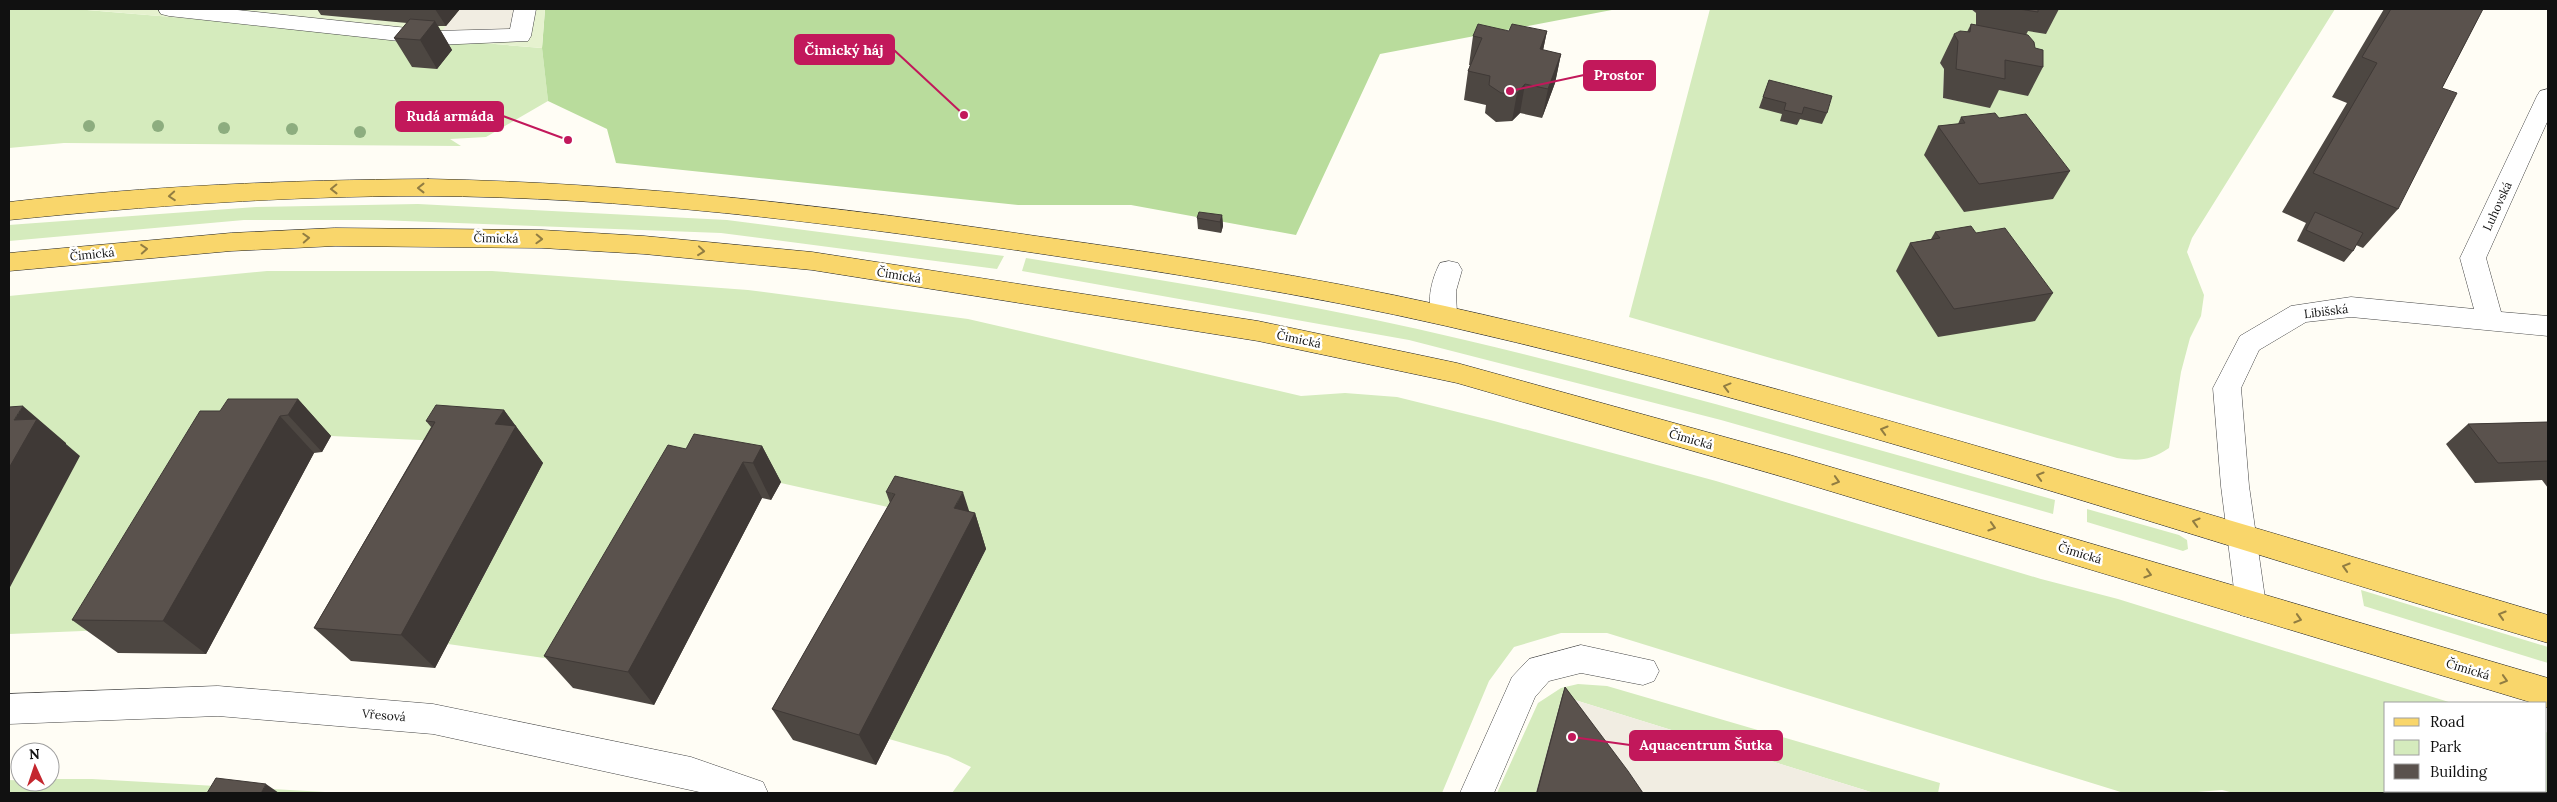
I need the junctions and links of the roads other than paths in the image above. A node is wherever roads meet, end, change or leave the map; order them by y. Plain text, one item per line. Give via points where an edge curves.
1 (169, 9) edge
2 (525, 9) edge
3 (2548, 96) edge
4 (9, 211) edge
5 (9, 262) edge
6 (1449, 270) dead end
7 (1444, 315) junction
8 (2490, 319) junction
9 (2548, 326) edge
10 (2243, 536) junction
11 (2252, 605) junction
12 (2548, 629) edge
13 (1643, 671) dead end
14 (2548, 693) edge
15 (9, 710) edge
16 (751, 793) edge
17 (1477, 793) edge

1 - 2 street via 436,38 520,36
3 - 8 street, Luhovská via 2472,258
7 -> 4 main road via 1255,278 863,219 579,193 459,188 249,190
5 -> 11 main road, Čimická via 232,242 364,237 644,245 812,262 1258,331 1457,373 1790,467
6 - 7 street via 1443,291
10 -> 7 main road via 1830,415
8 - 9 street, Libišská
8 - 10 street, Libišská via 2351,307 2300,313 2249,343 2227,388 2235,486
10 - 11 street, Libišská
12 -> 10 main road
11 -> 14 main road, Čimická
13 - 17 street via 1581,659 1540,669 1523,687
15 - 16 street, Vřesová via 218,701 433,719 691,772

